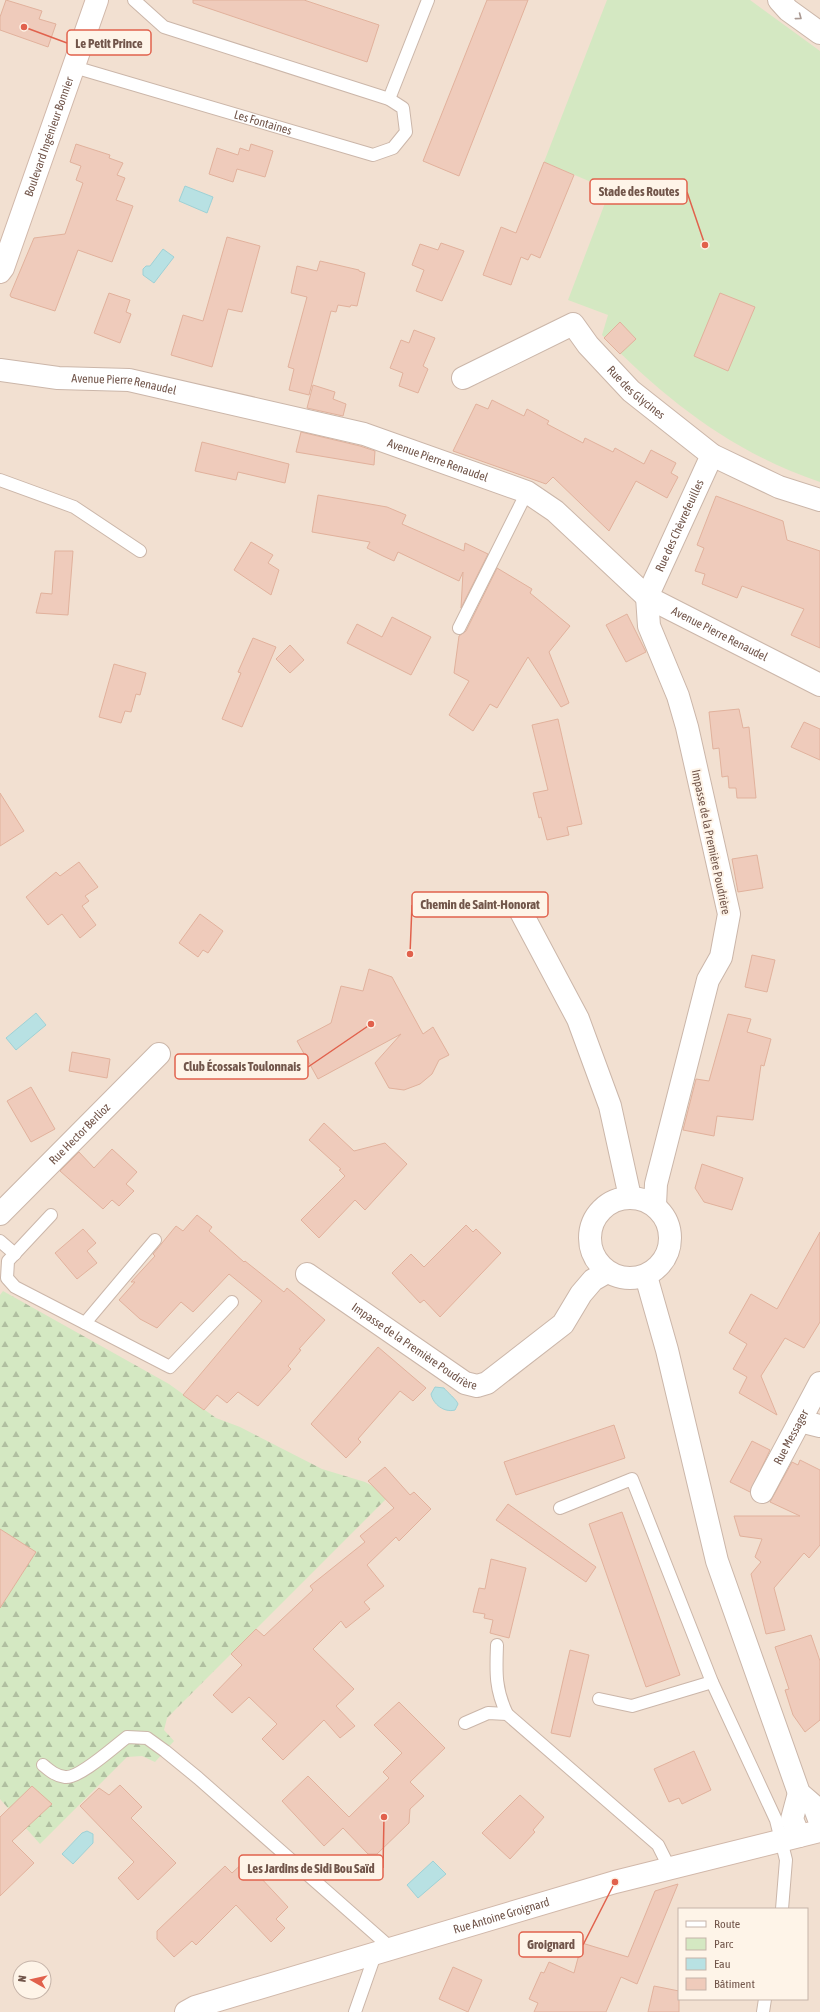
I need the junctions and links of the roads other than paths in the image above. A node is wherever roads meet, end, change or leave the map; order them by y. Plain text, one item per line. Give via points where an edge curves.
1 (97, 0) edge
2 (134, 0) edge
3 (428, 0) edge
4 (779, 0) edge
5 (820, 33) edge
6 (74, 67) junction
7 (389, 99) junction
8 (0, 272) edge
9 (0, 370) edge
10 (463, 378) dead end
11 (712, 455) junction
12 (0, 480) edge
13 (527, 492) junction
14 (820, 500) edge
15 (140, 551) dead end
16 (646, 597) junction
17 (459, 628) dead end
18 (820, 685) edge
19 (522, 912) dead end
20 (159, 1054) dead end
21 (630, 1197) junction
22 (655, 1205) junction
23 (0, 1214) edge
24 (51, 1215) dead end
25 (155, 1240) dead end
26 (0, 1241) edge
27 (15, 1254) junction
28 (607, 1272) junction
29 (307, 1274) dead end
30 (646, 1276) junction
31 (232, 1302) dead end
32 (85, 1323) junction
33 (820, 1383) edge
34 (810, 1424) edge
35 (762, 1492) dead end
36 (560, 1508) dead end
37 (497, 1645) dead end
38 (712, 1682) junction
39 (599, 1699) dead end
40 (507, 1714) junction
41 (465, 1723) dead end
42 (43, 1765) dead end
43 (799, 1793) junction
44 (820, 1822) edge
45 (800, 1836) edge
46 (669, 1867) junction
47 (782, 1908) edge
48 (383, 1950) junction
49 (765, 2000) edge
50 (186, 2012) edge
51 (355, 2012) edge
52 (763, 2012) edge

1 - 6 street, Boulevard Ingénieur Bonnier
2 - 7 lane, Les Fontaines via 164,28
3 - 7 lane
4 -> 5 street via 788,10
6 - 7 lane, Les Fontaines via 373,155 393,148 406,132 403,108
6 - 8 street, Boulevard Ingénieur Bonnier
9 - 13 street, Avenue Pierre Renaudel via 58,378 129,380 357,432
10 - 11 street, Rue des Glycines via 573,324 588,345 631,391
11 - 14 street, Rue des Glycines via 779,487
11 - 16 street, Rue des Chèvrefeuilles
12 - 15 lane via 74,507
13 - 16 street, Avenue Pierre Renaudel via 555,511
13 - 17 lane
16 - 18 street, Avenue Pierre Renaudel
16 - 22 street, Impasse de la Première Poudrière via 649,626 678,696 687,727 729,914 721,957 708,980 656,1184
19 - 21 street via 578,1018 610,1106
20 - 23 street, Rue Hector Berlioz
21 - 22 street via 642,1198
21 - 28 street via 609,1203 598,1212 591,1224 589,1239 594,1256
22 - 30 street via 670,1228 670,1244 666,1257 658,1268
24 - 27 lane
25 - 32 lane
26 - 27 lane
27 - 32 lane via 8,1261 7,1278 15,1287
28 - 29 street, Impasse de la Première Poudrière via 593,1280 581,1294 563,1324 487,1383 477,1386 465,1383
28 - 30 street via 627,1279
30 - 43 street via 667,1350 717,1561
31 - 32 lane via 170,1367
33 - 34 street, Rue Messager
34 - 35 street, Rue Messager
36 - 38 lane via 632,1479
37 - 40 lane via 496,1680 500,1700
38 - 39 lane via 632,1706
38 - 45 lane via 776,1820
40 - 41 lane via 488,1713
40 - 46 lane via 658,1845
42 - 48 lane via 53,1773 66,1777 82,1772 127,1737 147,1738 198,1778
43 - 44 street via 814,1806
43 - 45 street via 792,1819
45 - 46 street, Rue Antoine Groignard
45 - 47 lane via 786,1860
46 - 48 street, Rue Antoine Groignard
48 - 50 street, Rue Antoine Groignard via 195,2007
48 - 51 lane
49 - 52 lane

